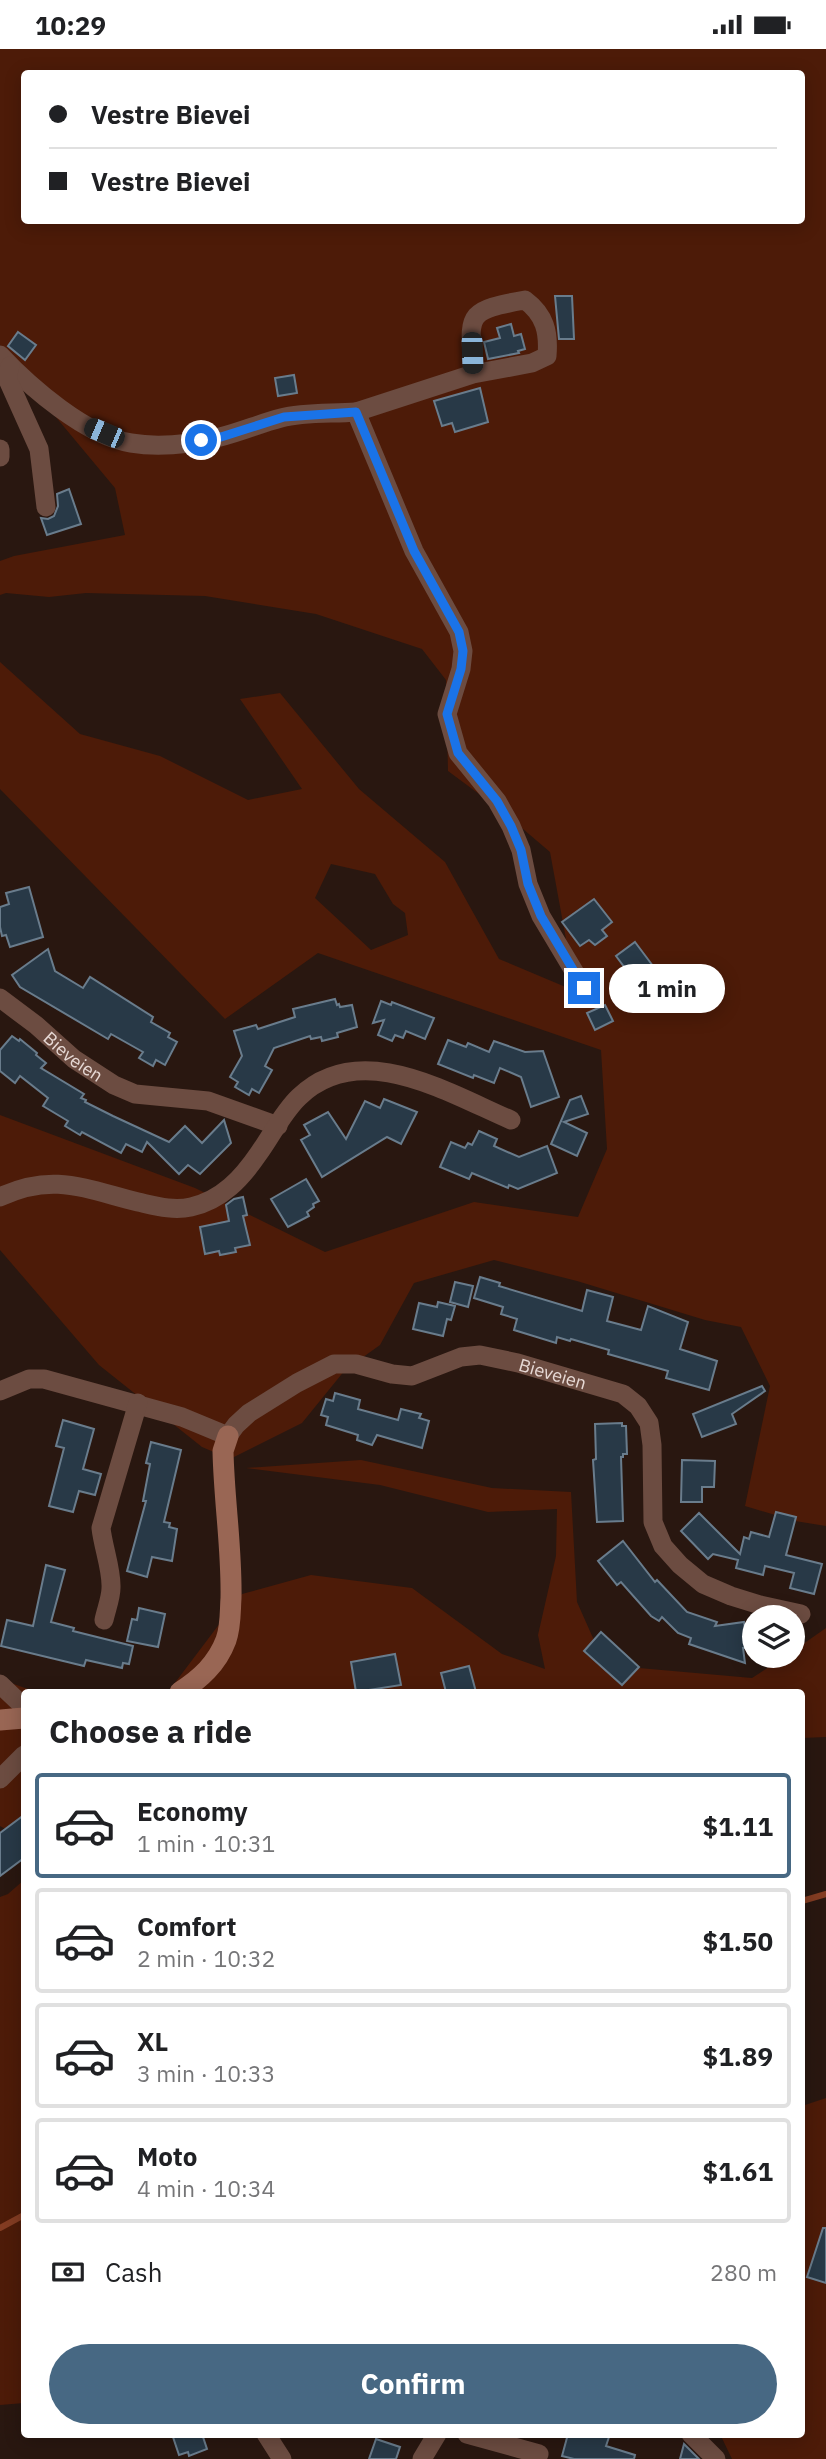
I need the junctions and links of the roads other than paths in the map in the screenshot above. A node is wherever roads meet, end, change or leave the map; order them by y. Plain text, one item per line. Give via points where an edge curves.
1 (5, 361) edge
2 (473, 374) junction
3 (356, 412) junction
4 (0, 450) edge
5 (0, 457) edge
6 (46, 507) dead end
7 (584, 988) dead end
8 (0, 998) edge
9 (511, 1120) dead end
10 (278, 1126) junction
11 (0, 1197) edge
12 (0, 1391) edge
13 (138, 1403) junction
14 (228, 1436) junction
15 (748, 1605) edge
16 (104, 1620) dead end
17 (0, 1683) edge
18 (184, 1689) edge
19 (21, 1704) edge
20 (21, 1718) edge
21 (0, 1720) edge
22 (21, 1758) edge
23 (0, 1779) edge
24 (269, 2438) edge
25 (435, 2438) edge
26 (481, 2438) edge
27 (695, 2438) edge
28 (539, 2454) dead end
29 (282, 2459) edge
30 (422, 2459) edge
31 (716, 2459) edge

1 - 3 street via 80,423 127,443 181,444 284,417
1 - 6 street via 7,378 39,449
2 - 2 street via 547,356 548,336 536,308 525,300 492,306 475,316
2 - 3 street
3 - 7 street via 414,551 459,632 461,669 447,714 458,753 511,826 541,916
4 - 5 street
8 - 10 street, Bieveien via 74,1059 114,1085 135,1094 208,1101
9 - 10 street via 410,1077 374,1070 338,1074 316,1083 298,1098
10 - 11 street via 242,1177 223,1193 187,1208 163,1208 44,1182
12 - 13 street via 30,1379 44,1379
13 - 14 street
13 - 16 street via 101,1528 111,1583
14 - 15 street, Bieveien via 249,1413 334,1364 412,1376 461,1357 480,1355 623,1394 649,1423 653,1522 663,1546 703,1584
14 - 18 street via 223,1451 230,1623 213,1663
17 - 19 street
20 - 21 street
22 - 23 street
24 - 29 street
25 - 30 street
26 - 28 street
27 - 31 street

